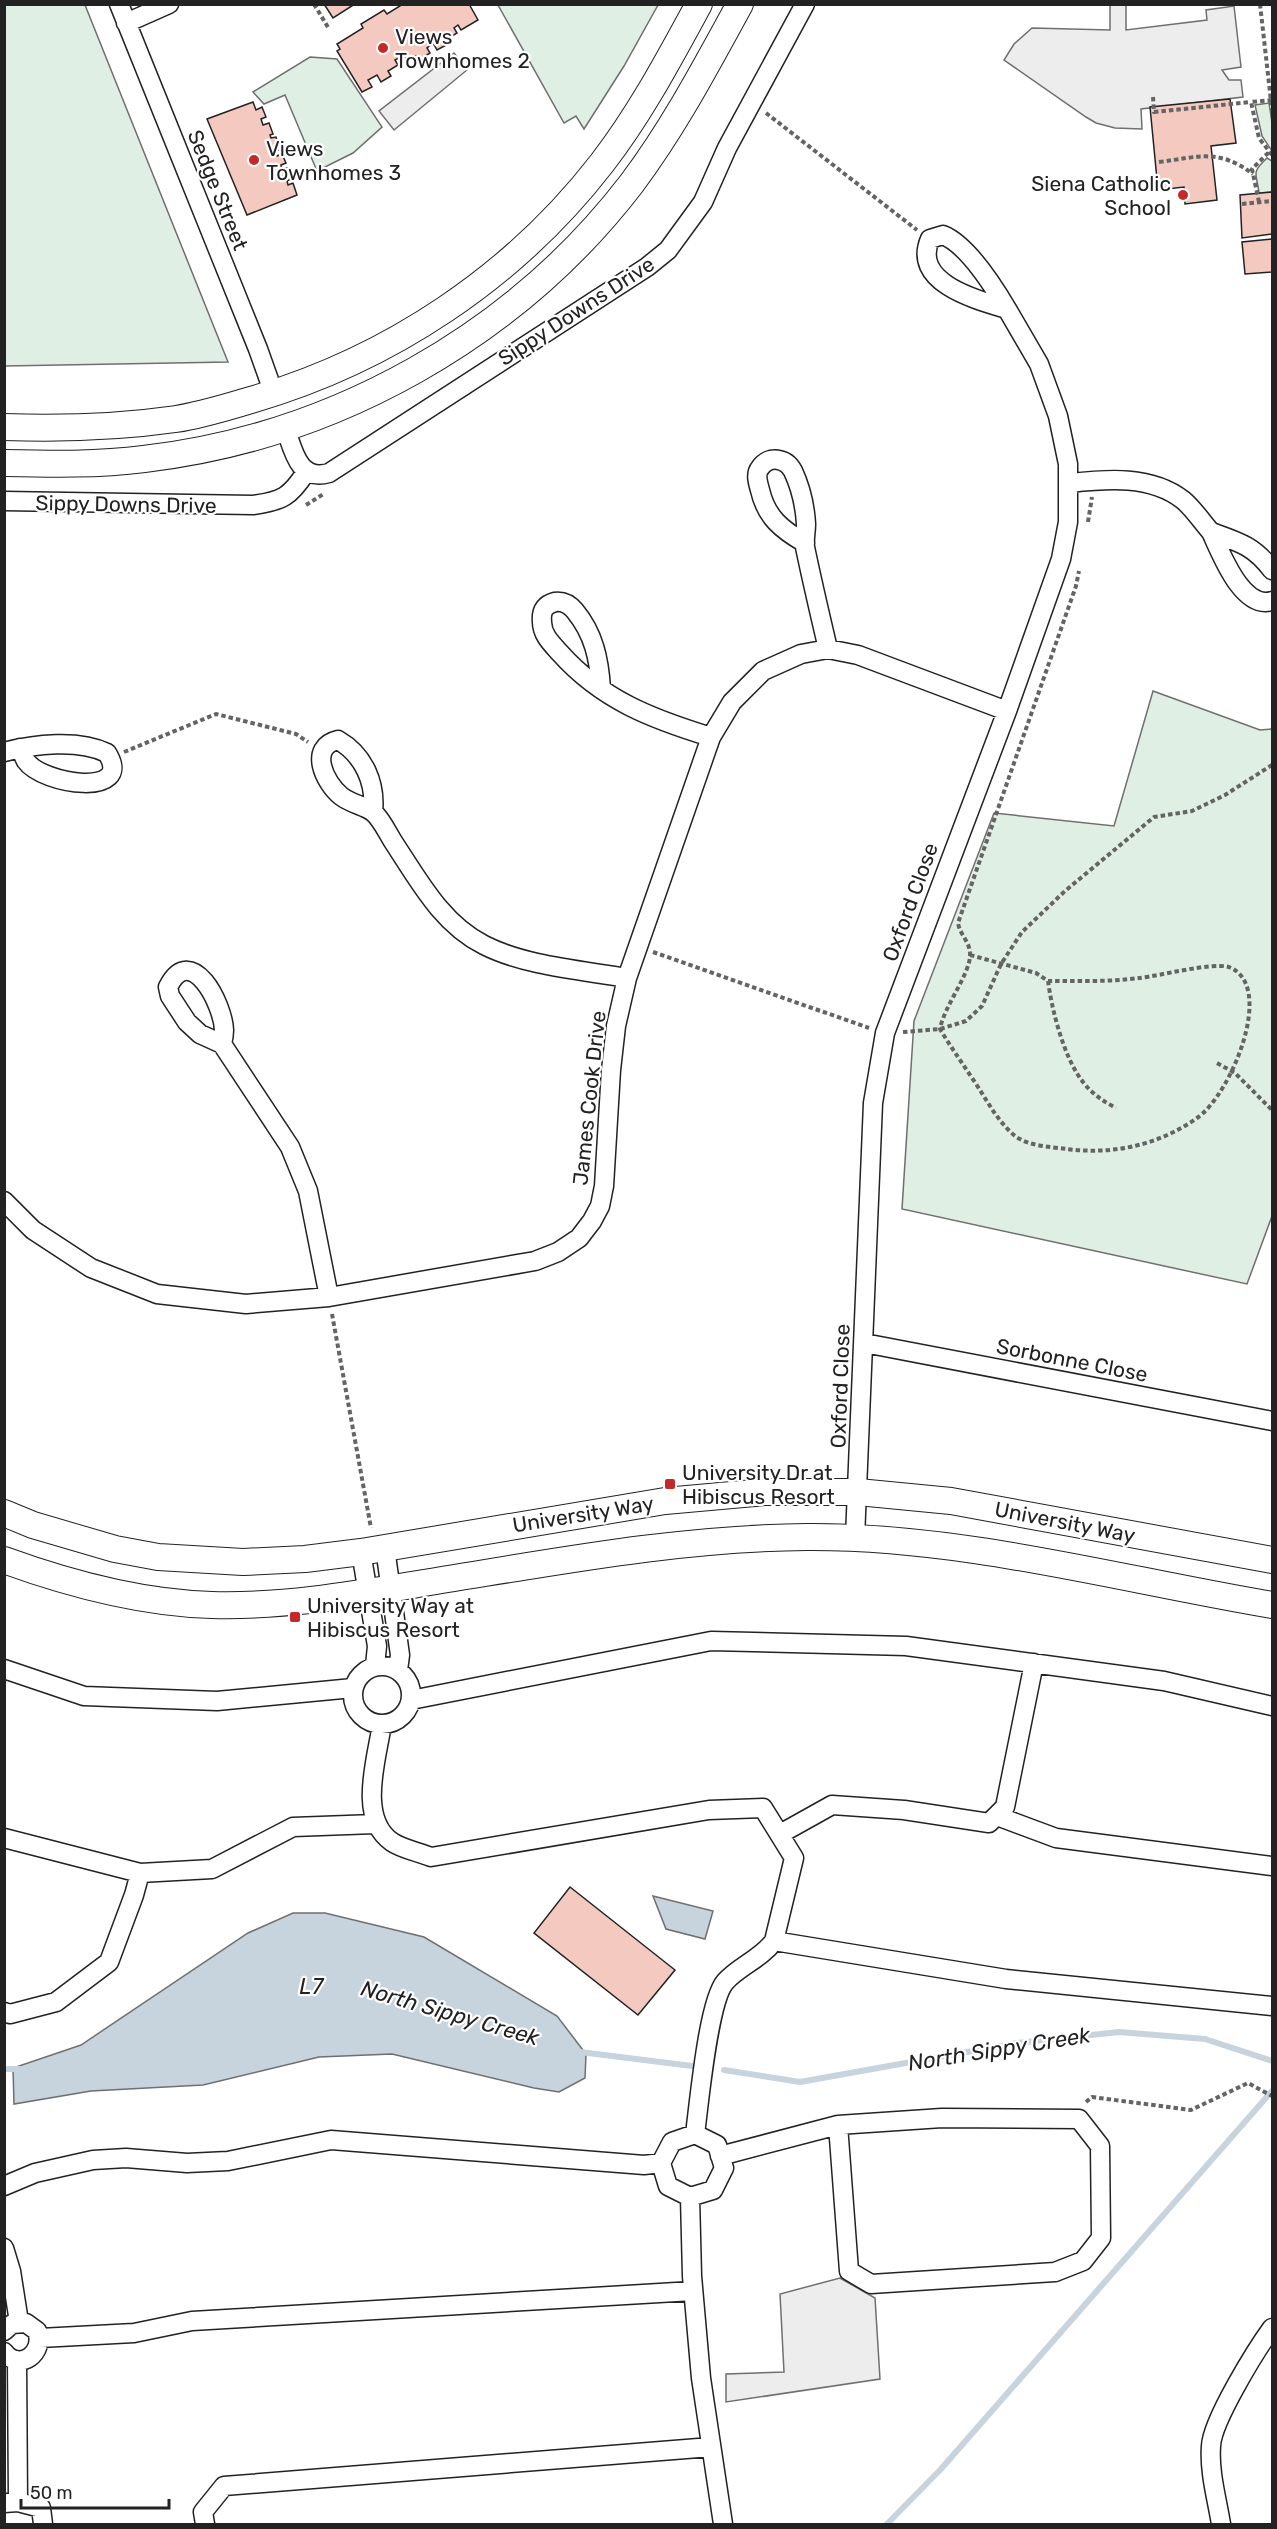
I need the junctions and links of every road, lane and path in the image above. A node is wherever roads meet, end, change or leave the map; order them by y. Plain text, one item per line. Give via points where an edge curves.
1 (120, 4) edge
2 (169, 4) edge
3 (314, 4) edge
4 (699, 4) edge
5 (740, 4) edge
6 (805, 4) edge
7 (1260, 4) edge
8 (126, 22) junction
9 (329, 29) dead end
10 (1153, 97) dead end
11 (1272, 100) edge
12 (753, 102) junction
13 (1251, 102) junction
14 (1272, 110) edge
15 (1271, 154) edge
16 (1159, 162) dead end
17 (1253, 174) junction
18 (1272, 201) edge
19 (1259, 202) junction
20 (1242, 204) dead end
21 (930, 239) junction
22 (1007, 309) junction
23 (274, 394) junction
24 (4, 427) edge
25 (285, 427) junction
26 (4, 463) edge
27 (306, 472) junction
28 (1094, 481) junction
29 (1070, 483) junction
30 (4, 501) edge
31 (1211, 532) junction
32 (1086, 533) dead end
33 (805, 543) dead end
34 (1080, 565) dead end
35 (1272, 570) edge
36 (1272, 601) edge
37 (828, 649) junction
38 (601, 688) dead end
39 (1007, 711) junction
40 (711, 737) junction
41 (12, 750) edge
42 (321, 750) junction
43 (110, 758) junction
44 (1272, 765) edge
45 (374, 812) junction
46 (638, 947) junction
47 (970, 956) junction
48 (1001, 964) junction
49 (627, 978) junction
50 (1048, 981) junction
51 (1255, 1001) dead end
52 (1256, 1011) dead end
53 (940, 1029) junction
54 (885, 1034) junction
55 (222, 1044) dead end
56 (1217, 1063) dead end
57 (1235, 1072) junction
58 (1116, 1108) dead end
59 (1272, 1110) edge
60 (4, 1201) edge
61 (329, 1297) junction
62 (864, 1343) junction
63 (1272, 1421) edge
64 (858, 1492) junction
65 (4, 1513) edge
66 (855, 1538) junction
67 (374, 1550) junction
68 (4, 1560) edge
69 (1272, 1560) edge
70 (379, 1591) junction
71 (1272, 1605) edge
72 (1034, 1663) junction
73 (375, 1666) junction
74 (4, 1670) edge
75 (398, 1670) junction
76 (353, 1688) junction
77 (411, 1700) junction
78 (1272, 1706) edge
79 (382, 1724) junction
80 (997, 1815) junction
81 (375, 1824) junction
82 (780, 1834) junction
83 (4, 1838) edge
84 (1272, 1866) edge
85 (140, 1873) junction
86 (774, 1941) junction
87 (1272, 2006) edge
88 (4, 2012) edge
89 (1272, 2096) edge
90 (1079, 2119) junction
91 (838, 2126) junction
92 (695, 2134) junction
93 (720, 2156) junction
94 (661, 2163) junction
95 (4, 2186) edge
96 (690, 2197) junction
97 (4, 2248) edge
98 (693, 2291) junction
99 (12, 2327) edge
100 (1272, 2328) edge
101 (40, 2338) junction
102 (11, 2356) edge
103 (711, 2446) junction
104 (11, 2503) edge
105 (43, 2524) edge
106 (205, 2524) edge
107 (723, 2524) edge
108 (1221, 2524) edge

1 - 8 street, Sedge Street
2 - 8 street
3 - 9 path
4 - 23 main road via 629,126 572,199 532,240 466,295 422,325 373,353
5 - 25 main road, Sippy Downs Drive via 661,143 597,224 534,287 439,357 378,390
6 - 12 street, Sippy Downs Drive
7 - 11 path
8 - 23 street, Sedge Street
10 - 13 path via 1155,111
11 - 13 path
11 - 14 path
12 - 21 path
12 - 27 street, Sippy Downs Drive via 702,202 668,250 330,472
13 - 15 path via 1259,138
15 - 17 path via 1252,169
16 - 17 path via 1214,156 1235,161
17 - 19 path
18 - 19 path
19 - 20 path
21 - 22 street, Oxford Close via 944,235 956,243
21 - 22 street via 926,256 945,284 960,294
22 - 29 street, Oxford Close via 1047,384 1064,441
23 - 24 main road via 167,420 80,428
23 - 25 main road
25 - 26 main road, Sippy Downs Drive via 237,441 144,459
25 - 27 street via 297,462
27 - 30 street, Sippy Downs Drive via 288,495 253,506
28 - 29 street
28 - 31 street via 1137,480 1164,489 1184,501
28 - 32 path
29 - 39 street, Oxford Close via 1061,559
31 - 35 street via 1247,545
31 - 36 street via 1242,589 1260,601
33 - 37 street
34 - 47 path via 958,924
37 - 39 street, James Cook Drive via 858,655
37 - 40 street, James Cook Drive via 801,654 763,671 732,702
38 - 40 street via 630,707
39 - 54 street, Oxford Close
40 - 46 street, James Cook Drive
41 - 43 street via 40,745 90,747
41 - 43 street via 55,779 74,784 103,780 110,774
42 - 43 path via 296,734 216,714
42 - 45 street via 324,772 339,794
42 - 45 street via 338,740 350,747 366,769 375,795
44 - 48 path via 1192,811 1154,817 1022,932
45 - 49 street via 429,896 452,924 483,945 515,958
46 - 49 street, James Cook Drive
46 - 54 path
47 - 48 path
47 - 53 path via 943,1013
48 - 50 path via 1036,973
48 - 53 path via 982,1006 966,1021
49 - 61 street, James Cook Drive via 611,1070 604,1186 600,1206 579,1238 535,1261
50 - 51 path via 1138,978 1227,966 1243,974
50 - 58 path via 1051,1006 1074,1066 1098,1098
52 - 57 path via 1247,1049
53 - 54 path
53 - 57 path via 1000,1122 1017,1138 1040,1145 1098,1152 1154,1141 1197,1118 1221,1095
54 - 62 street, Oxford Close via 873,1103
55 - 61 street via 301,1170
56 - 57 path
57 - 59 path
60 - 61 street, James Cook Drive via 33,1230 91,1268 157,1294 246,1304
61 - 67 path
62 - 63 street, Sorbonne Close
62 - 64 street, Oxford Close
64 - 66 street, Oxford Close
64 - 67 main road, University Way via 765,1492 665,1500
64 - 69 main road, University Way via 951,1501
65 - 67 main road, University Way via 71,1538 158,1557 243,1562
66 - 70 main road, University Way via 752,1539 654,1548
66 - 71 main road, University Way via 1003,1554
67 - 70 street
68 - 70 main road, University Way via 100,1589 209,1605 272,1604
70 - 73 street
70 - 75 street via 400,1655
72 - 77 street via 906,1646 711,1641
72 - 78 street via 1164,1681
72 - 80 street via 1005,1807
73 - 75 street
73 - 76 street via 358,1677
74 - 76 street via 84,1696 217,1701
75 - 77 street via 406,1678
76 - 79 street via 357,1711
77 - 79 street via 400,1718
79 - 81 street via 372,1795
80 - 82 street via 989,1823 904,1810 832,1805
80 - 84 street via 1056,1838
81 - 82 street via 392,1842 431,1857 709,1810 764,1808
81 - 85 street via 293,1827 212,1869
82 - 86 street via 794,1858
83 - 85 street
85 - 88 street via 109,1962 56,2002 10,2014
86 - 87 street via 1006,1980
86 - 92 street via 767,1951 724,1983 711,2019
89 - 90 path via 1248,2083 1191,2110 1092,2097 1082,2106
90 - 91 street via 942,2118
90 - 91 street via 1100,2146 1101,2238 1083,2261 1055,2272 871,2284 849,2271
91 - 93 street
92 - 93 street via 717,2145
92 - 94 street via 672,2142
93 - 96 street via 724,2168 713,2190
94 - 95 street via 644,2165 331,2140 228,2161 93,2160 35,2173
94 - 96 street via 668,2186
96 - 98 street
97 - 99 street via 11,2271
98 - 101 street via 192,2321 134,2333
98 - 103 street
99 - 101 street via 32,2326
100 - 108 street via 1215,2427 1212,2466
101 - 102 street via 29,2359
102 - 104 street
103 - 106 street via 224,2486 203,2512
103 - 107 street
104 - 105 street via 41,2508

